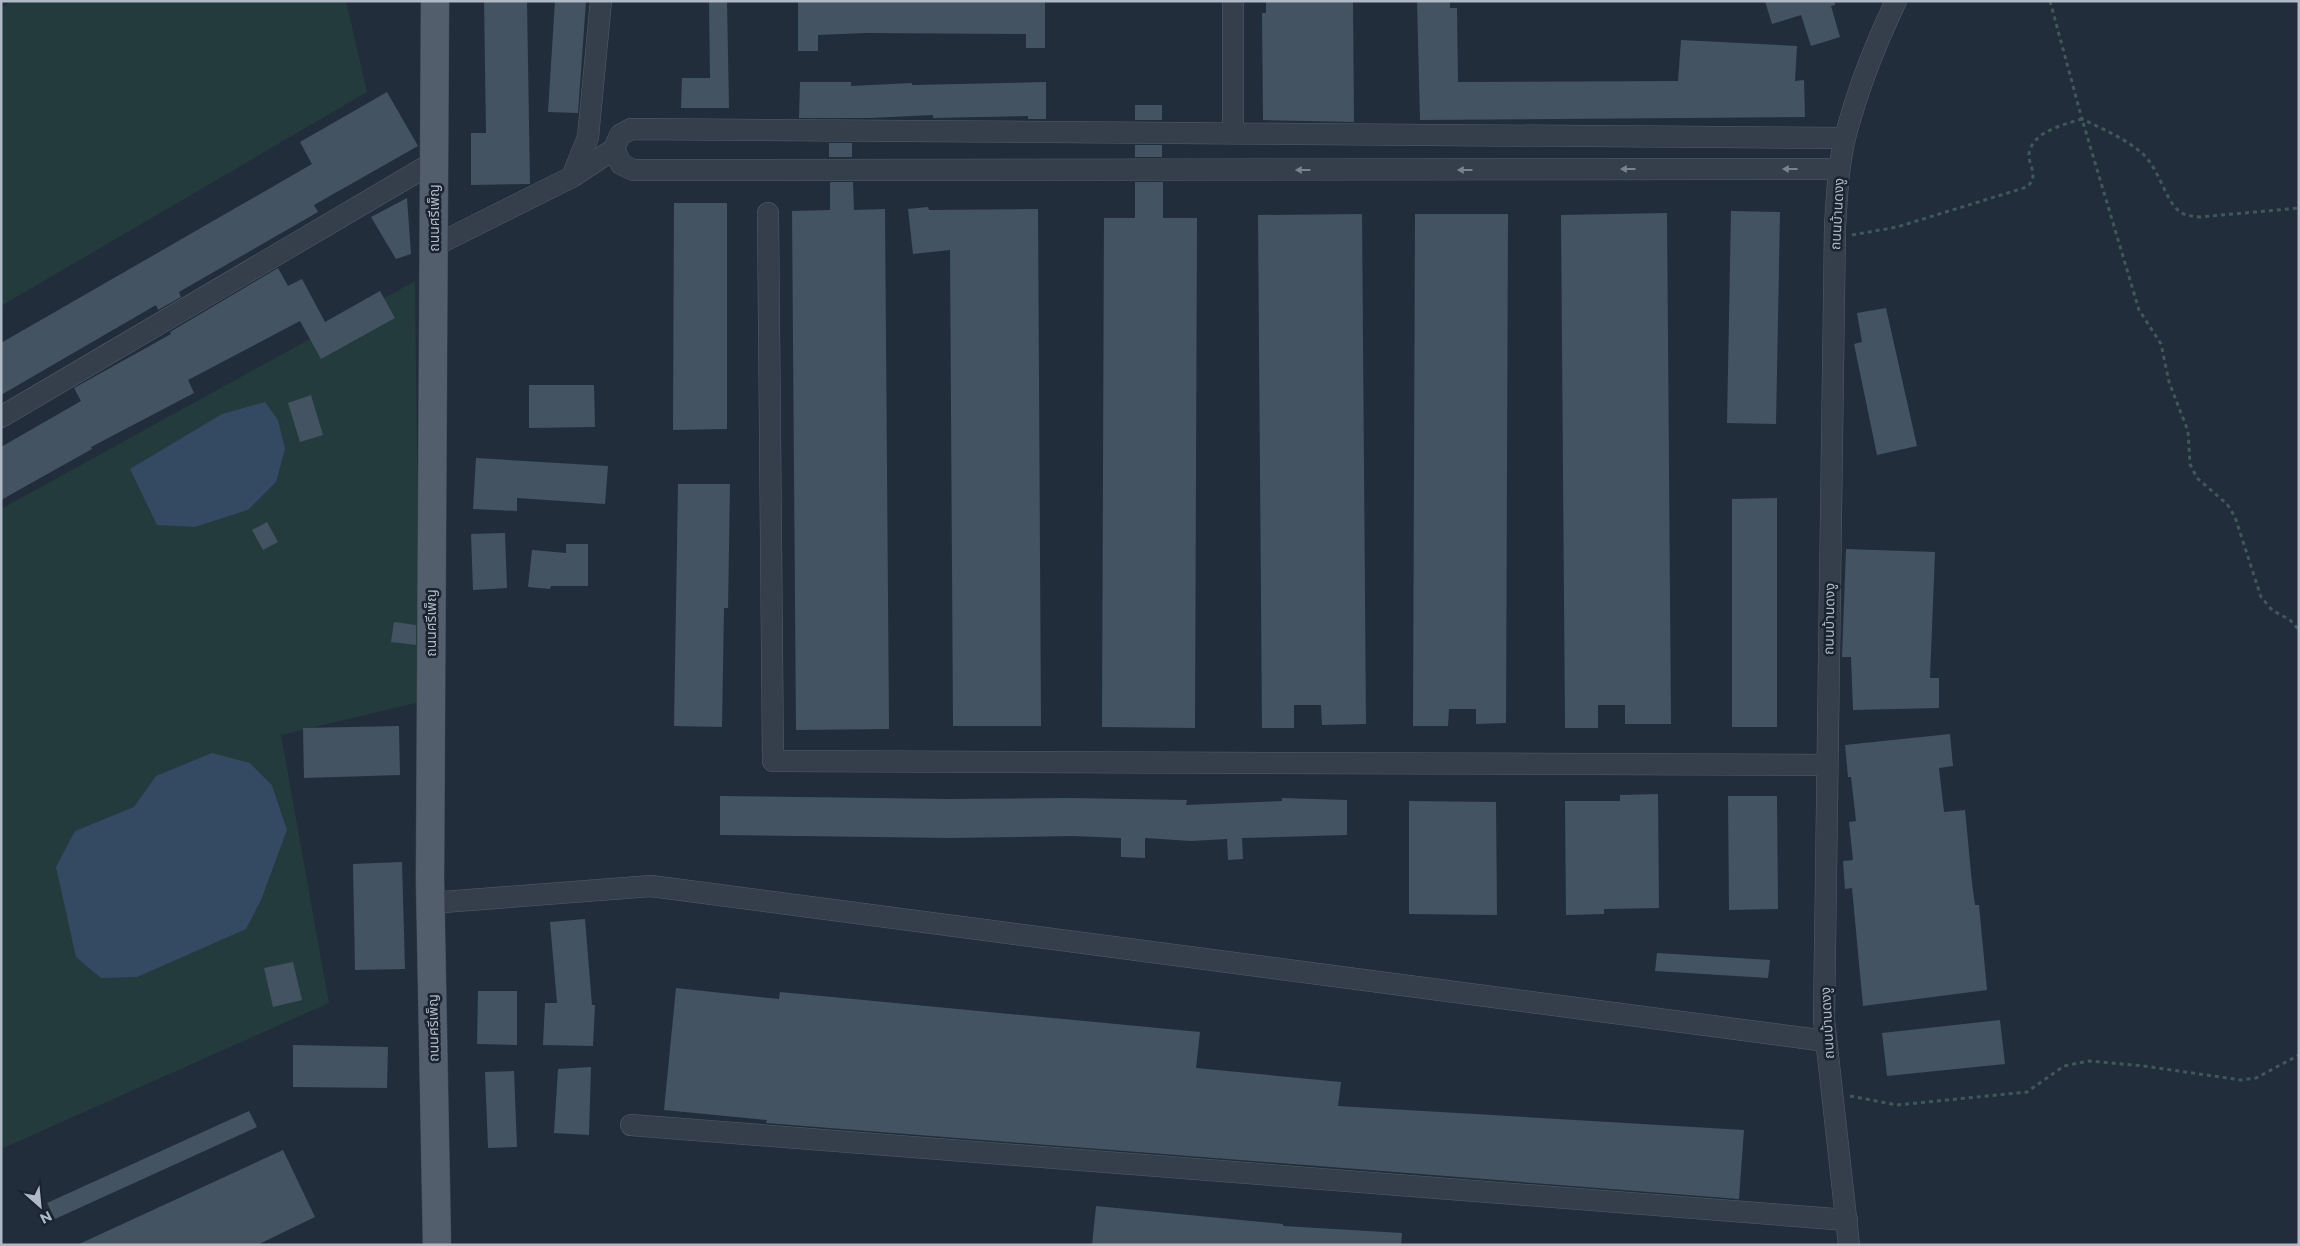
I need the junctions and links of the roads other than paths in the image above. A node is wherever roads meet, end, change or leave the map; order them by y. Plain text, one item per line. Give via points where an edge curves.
1 (435, 1) edge
2 (601, 1) edge
3 (1232, 1) edge
4 (1896, 1) edge
5 (1233, 133) junction
6 (1845, 138) junction
7 (614, 149) junction
8 (434, 162) junction
9 (1839, 169) junction
10 (572, 178) junction
11 (768, 213) dead end
12 (434, 246) junction
13 (1, 417) edge
14 (1827, 765) junction
15 (430, 903) junction
16 (1826, 1041) junction
17 (631, 1125) dead end
18 (1846, 1220) junction
19 (437, 1245) edge
20 (1849, 1245) edge

1 - 8 main road, ถนนศรีเพ็ญ
2 - 10 street via 588,137
3 - 5 street
4 - 6 street, ถนนบ้านดงงู via 1876,42
5 - 6 street
5 - 7 street via 631,129 620,135
6 - 9 street, ถนนบ้านดงงู
9 -> 7 street via 633,170 620,164
7 - 10 street
8 - 12 main road, ถนนศรีเพ็ญ
8 - 13 street
9 - 14 street, ถนนบ้านดงงู via 1834,239
10 - 12 street
11 - 14 street via 773,761
12 - 15 main road, ถนนศรีเพ็ญ
14 - 16 street, ถนนบ้านดงงู
15 - 16 street via 651,886
15 - 19 main road, ถนนศรีเพ็ญ
16 - 18 street, ถนนบ้านดงงู
17 - 18 street
18 - 20 street, ถนนบ้านดงงู

